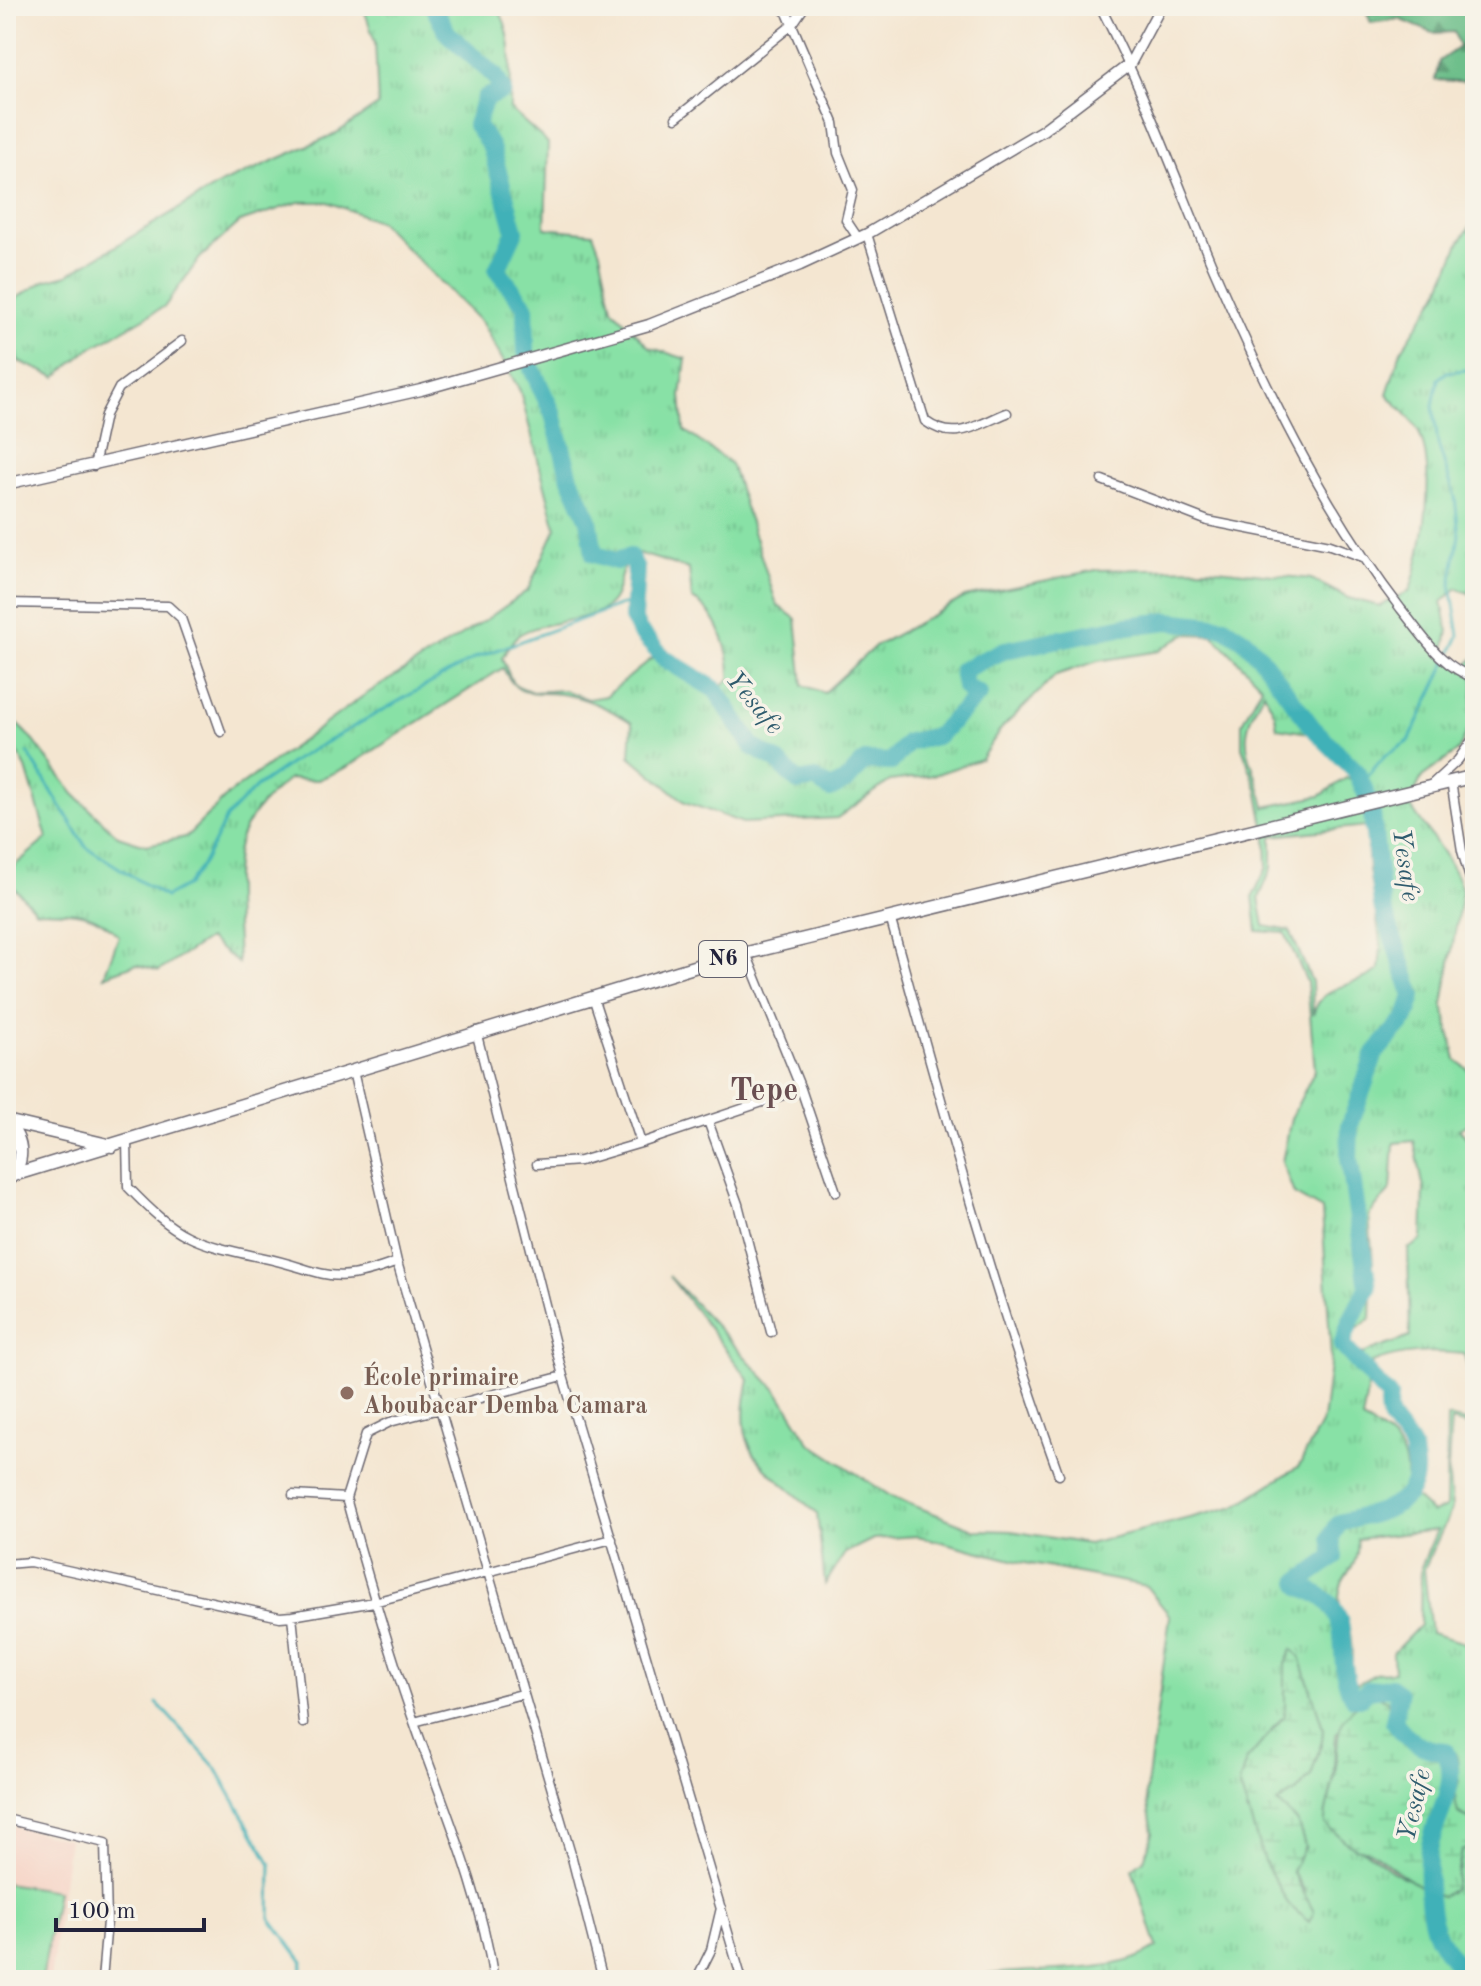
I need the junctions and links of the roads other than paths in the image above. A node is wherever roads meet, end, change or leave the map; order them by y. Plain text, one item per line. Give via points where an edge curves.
1 (778, 6) edge
2 (805, 6) edge
3 (1100, 6) edge
4 (1161, 6) edge
5 (792, 25) junction
6 (1130, 64) junction
7 (676, 118) dead end
8 (863, 236) junction
9 (182, 341) dead end
10 (1007, 413) dead end
11 (94, 467) junction
12 (1102, 480) dead end
13 (6, 484) edge
14 (1364, 557) junction
15 (6, 603) edge
16 (1475, 678) edge
17 (221, 732) dead end
18 (1475, 736) edge
19 (1475, 776) edge
20 (1451, 781) junction
21 (1430, 787) junction
22 (1475, 896) edge
23 (890, 917) junction
24 (746, 953) junction
25 (593, 997) junction
26 (476, 1031) junction
27 (353, 1071) junction
28 (801, 1089) junction
29 (708, 1121) junction
30 (6, 1122) edge
31 (127, 1141) junction
32 (641, 1143) junction
33 (112, 1146) junction
34 (537, 1164) dead end
35 (10, 1179) edge
36 (836, 1192) dead end
37 (397, 1262) junction
38 (771, 1332) dead end
39 (563, 1376) junction
40 (441, 1411) junction
41 (1059, 1475) dead end
42 (293, 1495) dead end
43 (346, 1498) junction
44 (612, 1539) junction
45 (6, 1564) edge
46 (487, 1572) junction
47 (374, 1602) junction
48 (292, 1616) junction
49 (522, 1694) junction
50 (414, 1722) junction
51 (303, 1723) dead end
52 (6, 1819) edge
53 (722, 1907) junction
54 (102, 1980) edge
55 (494, 1980) edge
56 (603, 1980) edge
57 (696, 1980) edge
58 (742, 1980) edge

1 - 5 street
2 - 5 street
3 - 6 street
4 - 6 street
5 - 7 street
5 - 8 street via 834,123 838,153 853,190 846,220
6 - 8 street via 1043,130
6 - 14 street via 1267,385
8 - 10 street via 925,421 941,432 956,433
8 - 11 street via 649,325 421,390
9 - 11 street via 119,388 105,415
11 - 13 street
12 - 14 street via 1208,521 1330,545
14 - 16 street via 1437,656
15 - 17 street via 168,606 181,618
18 - 21 street
19 - 20 highway, N6
20 - 21 highway, N6
20 - 22 street
21 - 23 highway, N6
23 - 24 highway, N6
23 - 41 street via 967,1192
24 - 25 highway, N6
24 - 28 street
25 - 26 highway, N6
25 - 32 street
26 - 27 highway, N6
26 - 39 street
27 - 31 highway, N6
27 - 37 street
28 - 29 street
28 - 36 street
29 - 32 street
29 - 38 street via 738,1204
30 - 33 highway
30 - 35 highway via 20,1144 18,1166
31 - 33 highway, N6
31 - 37 street via 128,1187 155,1215 201,1244 317,1275 358,1277
32 - 34 street via 580,1161
33 - 35 highway, N6
37 - 40 street
39 - 40 street
39 - 44 street
40 - 43 street via 390,1422 366,1434
40 - 46 street
42 - 43 street
43 - 47 street
44 - 46 street
44 - 53 street
45 - 48 street via 30,1562
46 - 47 street
46 - 49 street
47 - 48 street
47 - 50 street
48 - 51 street
49 - 50 street
49 - 56 street
50 - 55 street via 471,1877
52 - 54 street via 105,1843
53 - 57 street via 711,1950
53 - 58 street

